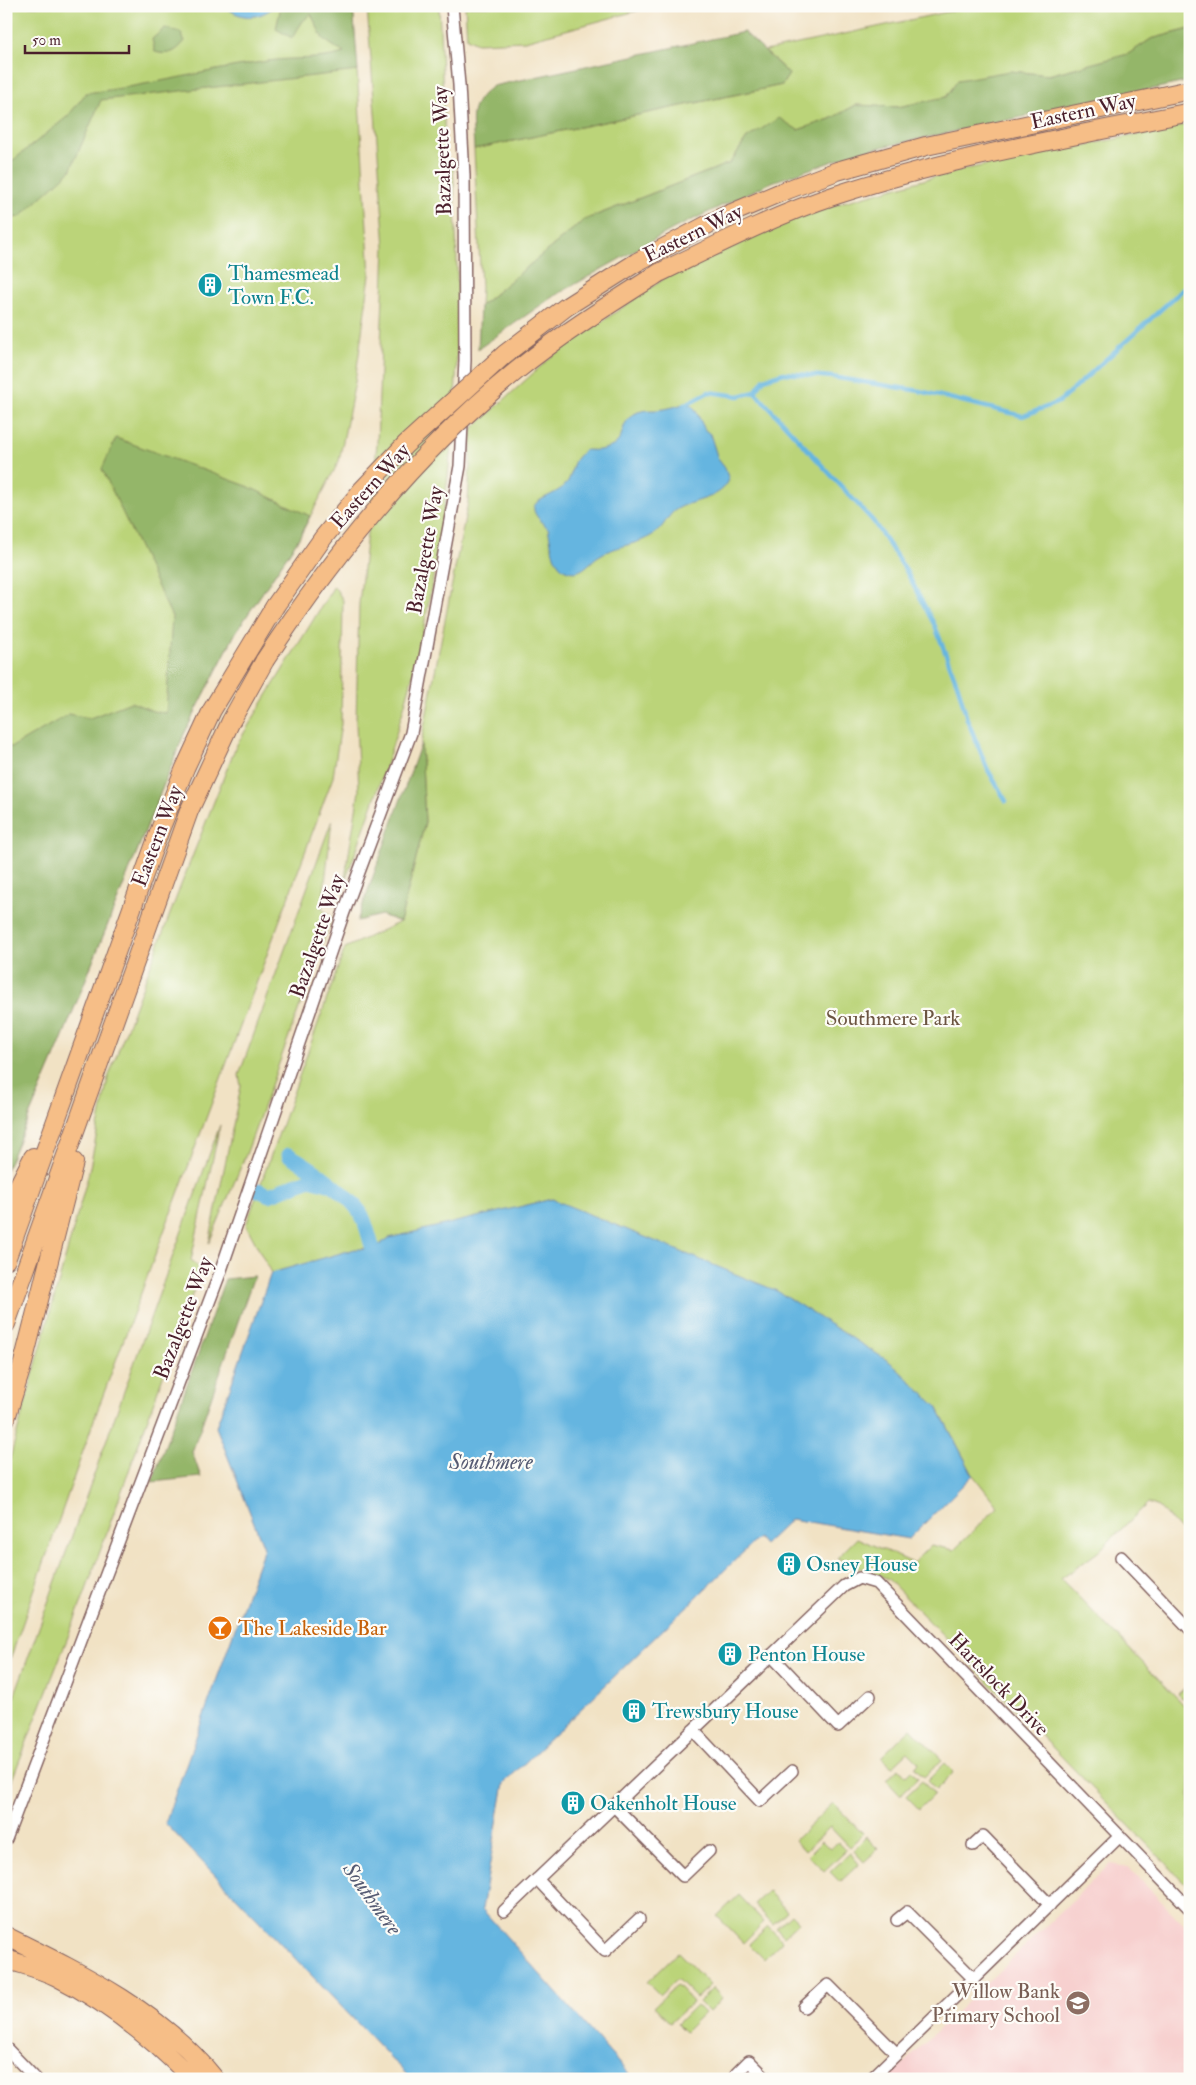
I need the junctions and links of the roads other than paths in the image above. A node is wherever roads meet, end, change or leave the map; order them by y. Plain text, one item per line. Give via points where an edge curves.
1 (452, 6) edge
2 (1190, 90) edge
3 (1190, 112) edge
4 (69, 1084) junction
5 (90, 1089) junction
6 (6, 1210) edge
7 (6, 1260) edge
8 (6, 1324) edge
9 (6, 1418) edge
10 (1121, 1557) dead end
11 (1190, 1629) edge
12 (771, 1656) junction
13 (870, 1696) dead end
14 (693, 1730) junction
15 (792, 1771) dead end
16 (614, 1806) junction
17 (1120, 1836) junction
18 (6, 1838) edge
19 (973, 1845) dead end
20 (709, 1851) dead end
21 (537, 1879) junction
22 (1050, 1905) junction
23 (1190, 1908) edge
24 (504, 1911) dead end
25 (639, 1919) dead end
26 (897, 1920) dead end
27 (6, 1936) edge
28 (6, 1959) edge
29 (974, 1979) junction
30 (804, 2007) dead end
31 (6, 2048) edge
32 (897, 2054) junction
33 (736, 2074) dead end
34 (36, 2079) edge
35 (192, 2079) edge
36 (214, 2079) edge
37 (767, 2079) edge
38 (871, 2079) edge

1 - 18 street, Bazalgette Way via 464,176 465,360 460,466 411,733 344,912 220,1273
2 - 4 main road, Eastern Way, bridge via 926,146 837,171 779,193 720,218 637,262 566,307 505,354 406,444 362,490 275,606 212,710 161,827
3 - 5 main road, Eastern Way, bridge via 932,165 834,195 741,233 659,273 589,317 516,371 473,409 379,505 329,567 265,660 231,720 189,810
4 - 6 main road
4 - 7 main road, Eastern Way
5 - 8 main road, Eastern Way
5 - 9 main road via 64,1207
10 - 11 street
12 - 13 street via 838,1726
12 - 14 street, Hartslock Drive
12 - 17 street, Hartslock Drive via 844,1586 859,1578 876,1583
14 - 15 street via 760,1801
14 - 16 street, Hartslock Drive
16 - 20 street via 683,1876
16 - 21 street, Hartslock Drive
17 - 22 street
17 - 23 street, Hartslock Drive
19 - 22 street via 983,1836
21 - 24 street, Hartslock Drive
21 - 25 street via 605,1951
22 - 29 street
26 - 29 street via 907,1912
27 - 36 main road via 85,1975 153,2019 202,2063
28 - 35 main road via 56,1976 106,2006 170,2056
29 - 32 street
30 - 32 street via 828,1985
31 - 34 street
32 - 38 street
33 - 37 street via 749,2061

